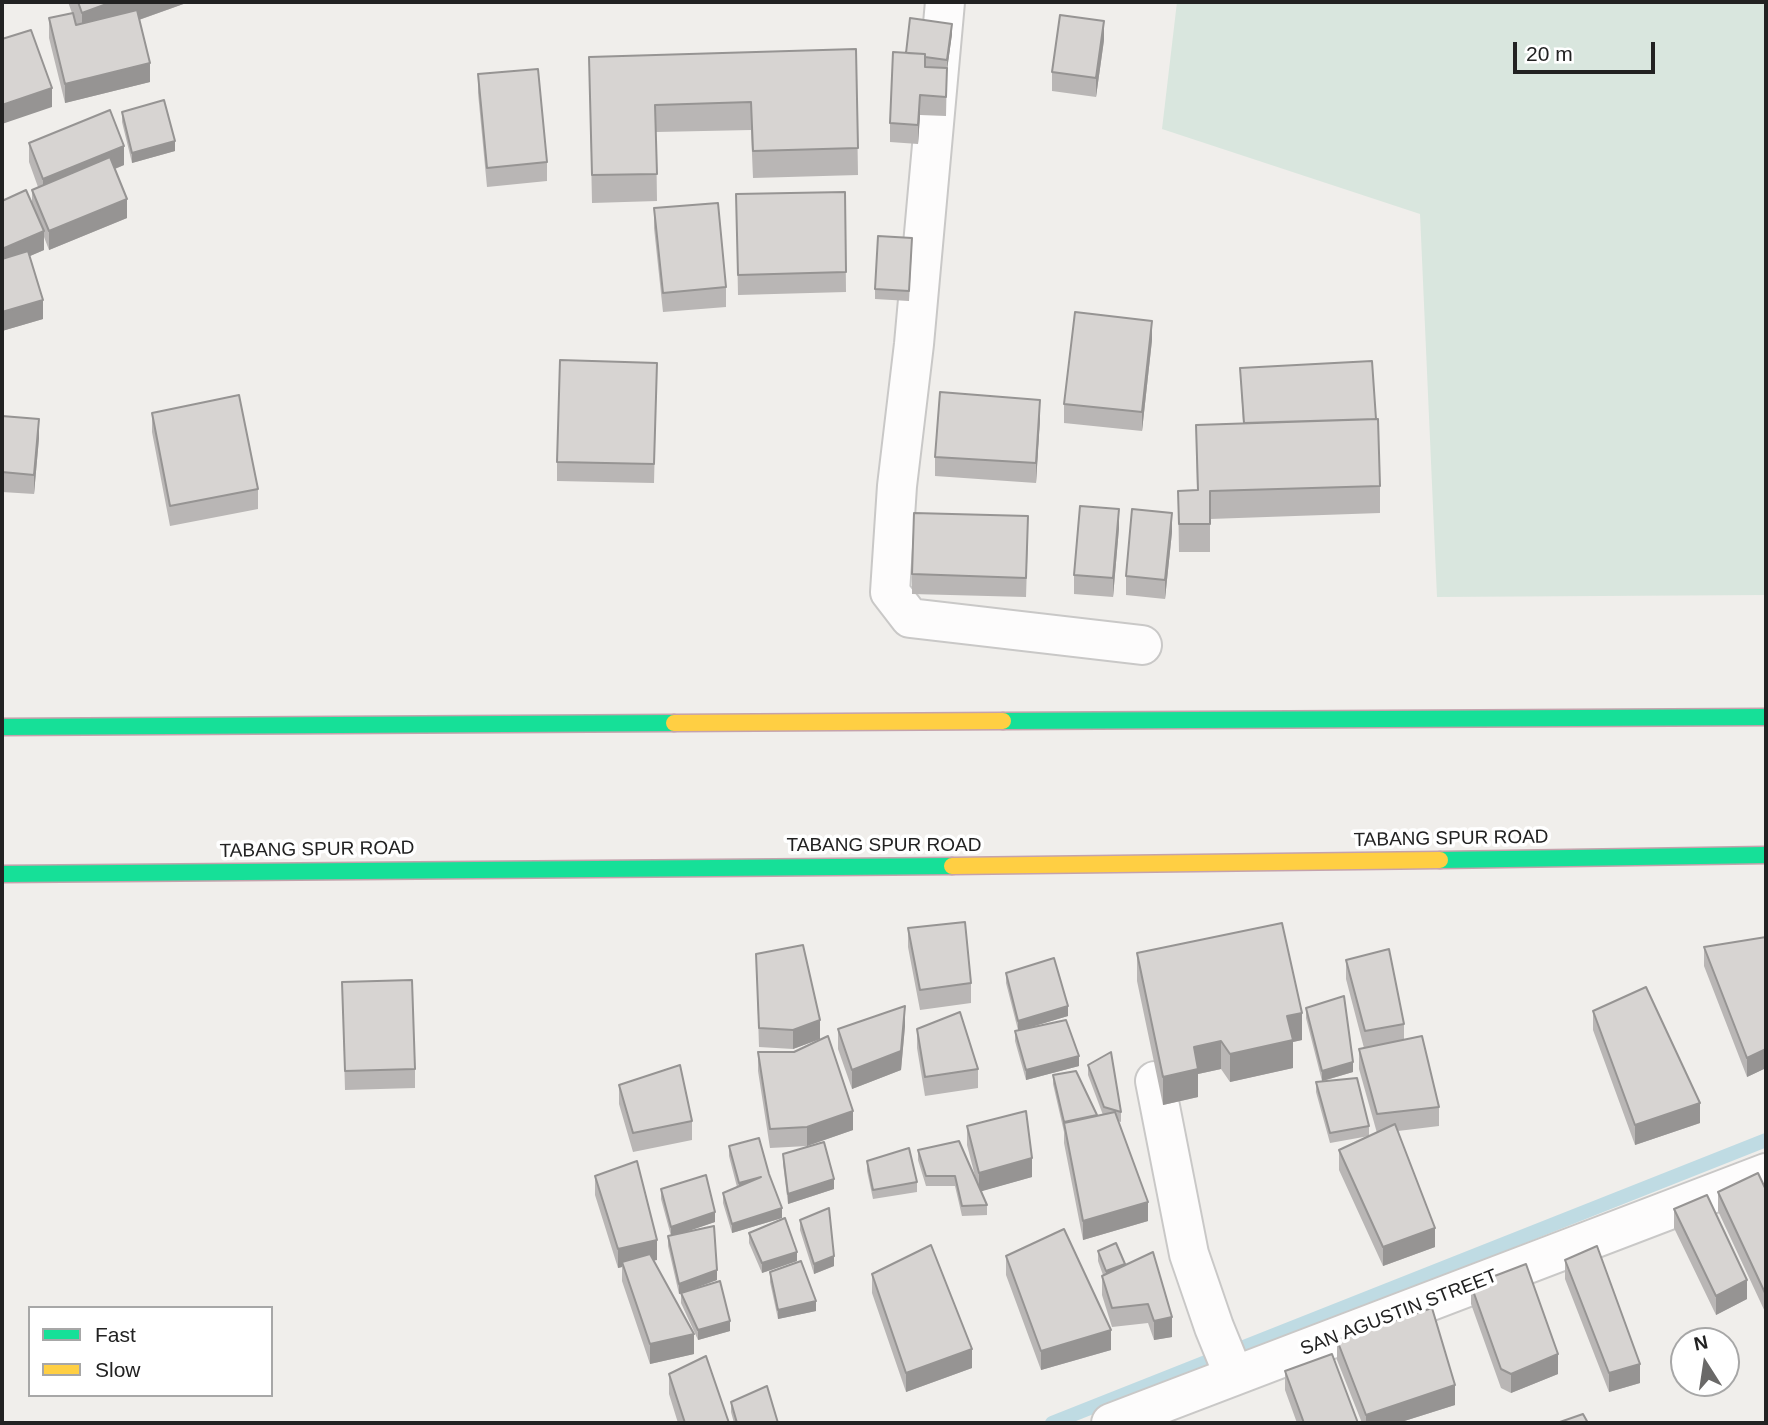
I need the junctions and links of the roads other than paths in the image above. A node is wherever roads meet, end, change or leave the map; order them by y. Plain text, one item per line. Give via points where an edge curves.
1 (945, 2) edge
2 (1142, 645) dead end
3 (1766, 717) edge
4 (2, 727) edge
5 (1766, 855) edge
6 (2, 874) edge
7 (1155, 1081) edge
8 (1766, 1173) edge
9 (1234, 1376) junction
10 (1111, 1423) edge

1 - 2 street via 890,592 910,618
3 - 4 highway
5 - 6 highway, TABANG SPUR ROAD
7 - 9 street via 1189,1254
8 - 9 street, SAN AGUSTIN STREET
9 - 10 street, SAN AGUSTIN STREET

